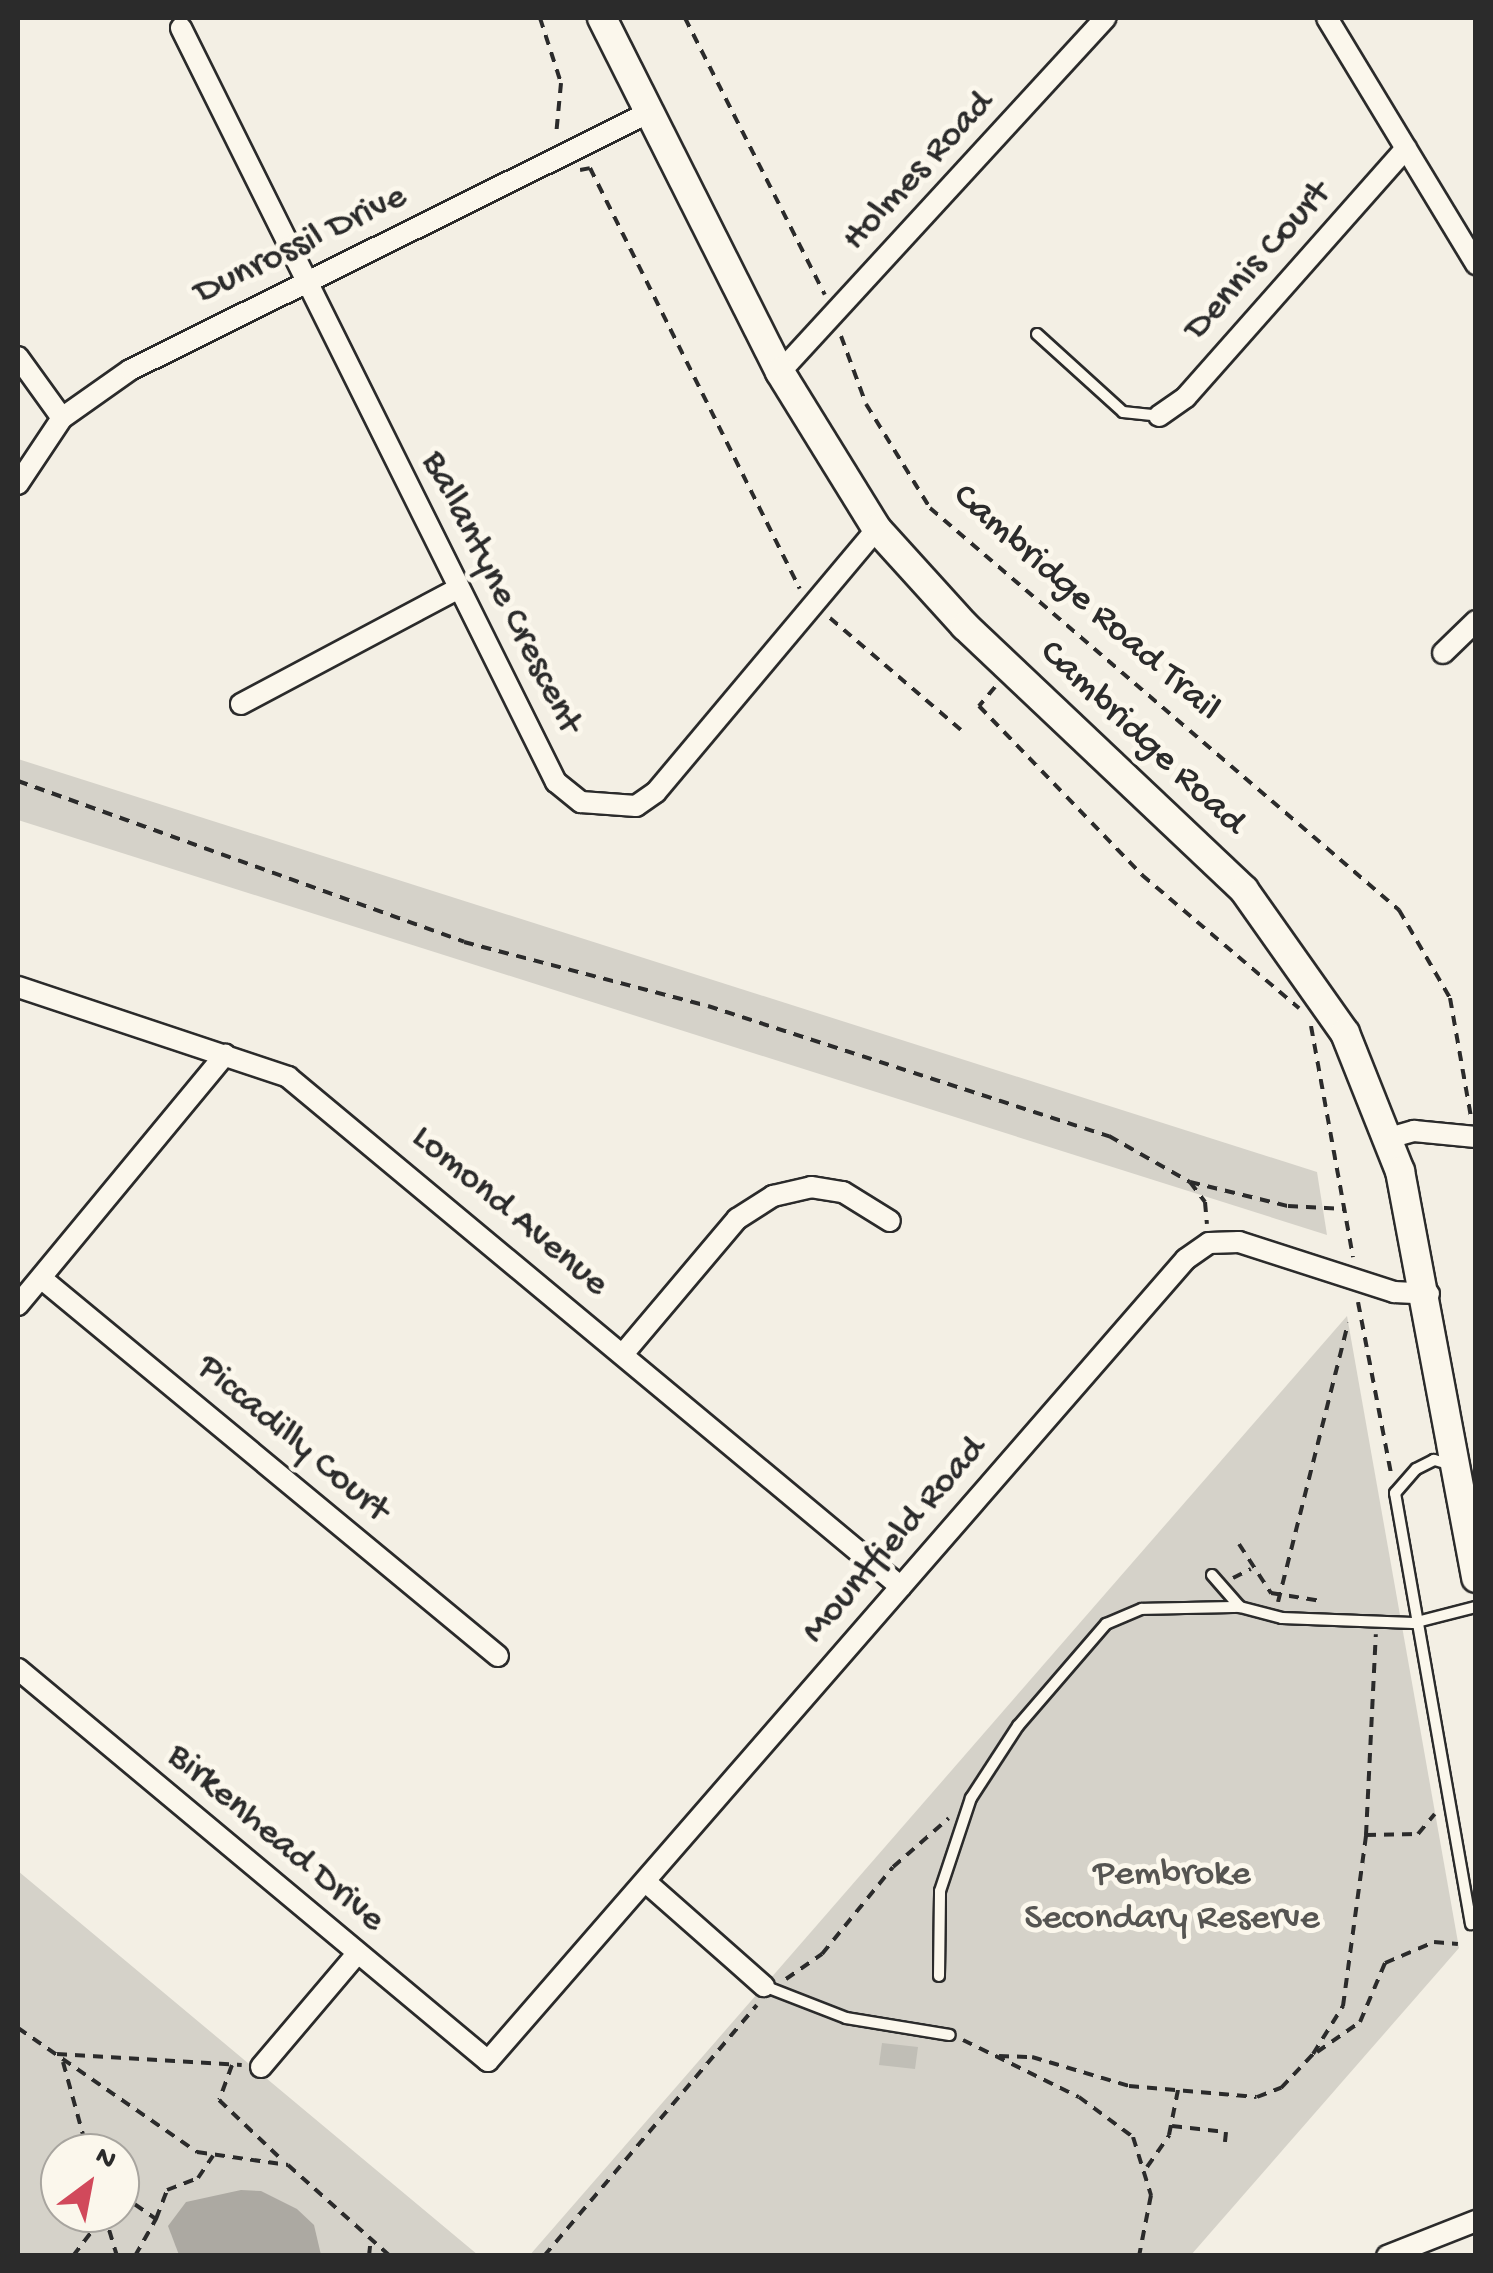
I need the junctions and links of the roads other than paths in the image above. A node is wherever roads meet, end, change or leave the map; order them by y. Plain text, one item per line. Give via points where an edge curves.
1 (602, 18) edge
2 (1105, 18) edge
3 (1327, 18) edge
4 (181, 28) dead end
5 (650, 112) junction
6 (1406, 148) junction
7 (1476, 264) edge
8 (306, 282) junction
9 (1037, 334) dead end
10 (18, 357) edge
11 (780, 372) junction
12 (1159, 416) joint
13 (62, 418) junction
14 (18, 484) edge
15 (877, 529) junction
16 (456, 589) junction
17 (1476, 621) edge
18 (1443, 652) dead end
19 (241, 704) dead end
20 (18, 986) edge
21 (225, 1054) junction
22 (1474, 1132) edge
23 (1389, 1138) junction
24 (890, 1221) dead end
25 (41, 1278) junction
26 (1428, 1294) junction
27 (18, 1306) edge
28 (623, 1354) junction
29 (1467, 1468) edge
30 (1476, 1578) edge
31 (1216, 1579) road end
32 (901, 1587) junction
33 (1240, 1607) junction
34 (1476, 1608) edge
35 (1413, 1623) junction
36 (498, 1656) dead end
37 (18, 1669) edge
38 (647, 1882) junction
39 (1472, 1924) dead end
40 (357, 1954) junction
41 (939, 1976) dead end
42 (767, 1988) joint
43 (950, 2035) road end
44 (488, 2062) joint
45 (260, 2067) road end
46 (1476, 2222) edge
47 (1387, 2256) edge

1 - 5 main road, Cambridge Road
2 - 11 street, Holmes Road
3 - 6 street
4 - 8 street, Ballantyne Crescent
5 - 8 street, Dunrossil Drive
5 - 11 main road, Cambridge Road
6 - 7 street
6 - 12 street, Dennis Court via 1186,397
8 - 13 street, Dunrossil Drive via 130,370
8 - 16 street, Ballantyne Crescent
9 - 12 lane via 1123,412
10 - 13 street
11 - 15 main road, Cambridge Road
13 - 14 street, Dunrossil Drive
15 - 16 street, Ballantyne Crescent via 636,806 581,802 556,782
15 - 23 main road, Cambridge Road via 1011,668 1201,845 1314,981
16 - 19 street
17 - 18 street
20 - 21 street, Lomond Avenue
21 - 25 street
21 - 28 street, Lomond Avenue via 288,1077 318,1098
22 - 23 street via 1414,1131
23 - 26 main road, Cambridge Road
24 - 28 street via 843,1192 811,1187 773,1196 737,1220
25 - 27 street
25 - 36 street, Piccadilly Court
26 - 29 main road, Cambridge Road
26 - 32 street, Mountfield Road via 1358,1292 1239,1242 1209,1243 1186,1259
28 - 32 street, Lomond Avenue
29 - 30 main road, Cambridge Road
29 - 35 lane via 1434,1460 1395,1493
31 - 33 lane
32 - 38 street, Mountfield Road
33 - 35 lane via 1274,1616
33 - 41 lane via 1142,1609 1106,1624 1018,1726 971,1798 940,1890
34 - 35 lane
35 - 39 lane
37 - 40 street, Birkenhead Drive
38 - 42 street
38 - 44 street, Mountfield Road
40 - 44 street, Birkenhead Drive
40 - 45 street
42 - 43 lane via 846,2018
46 - 47 street

